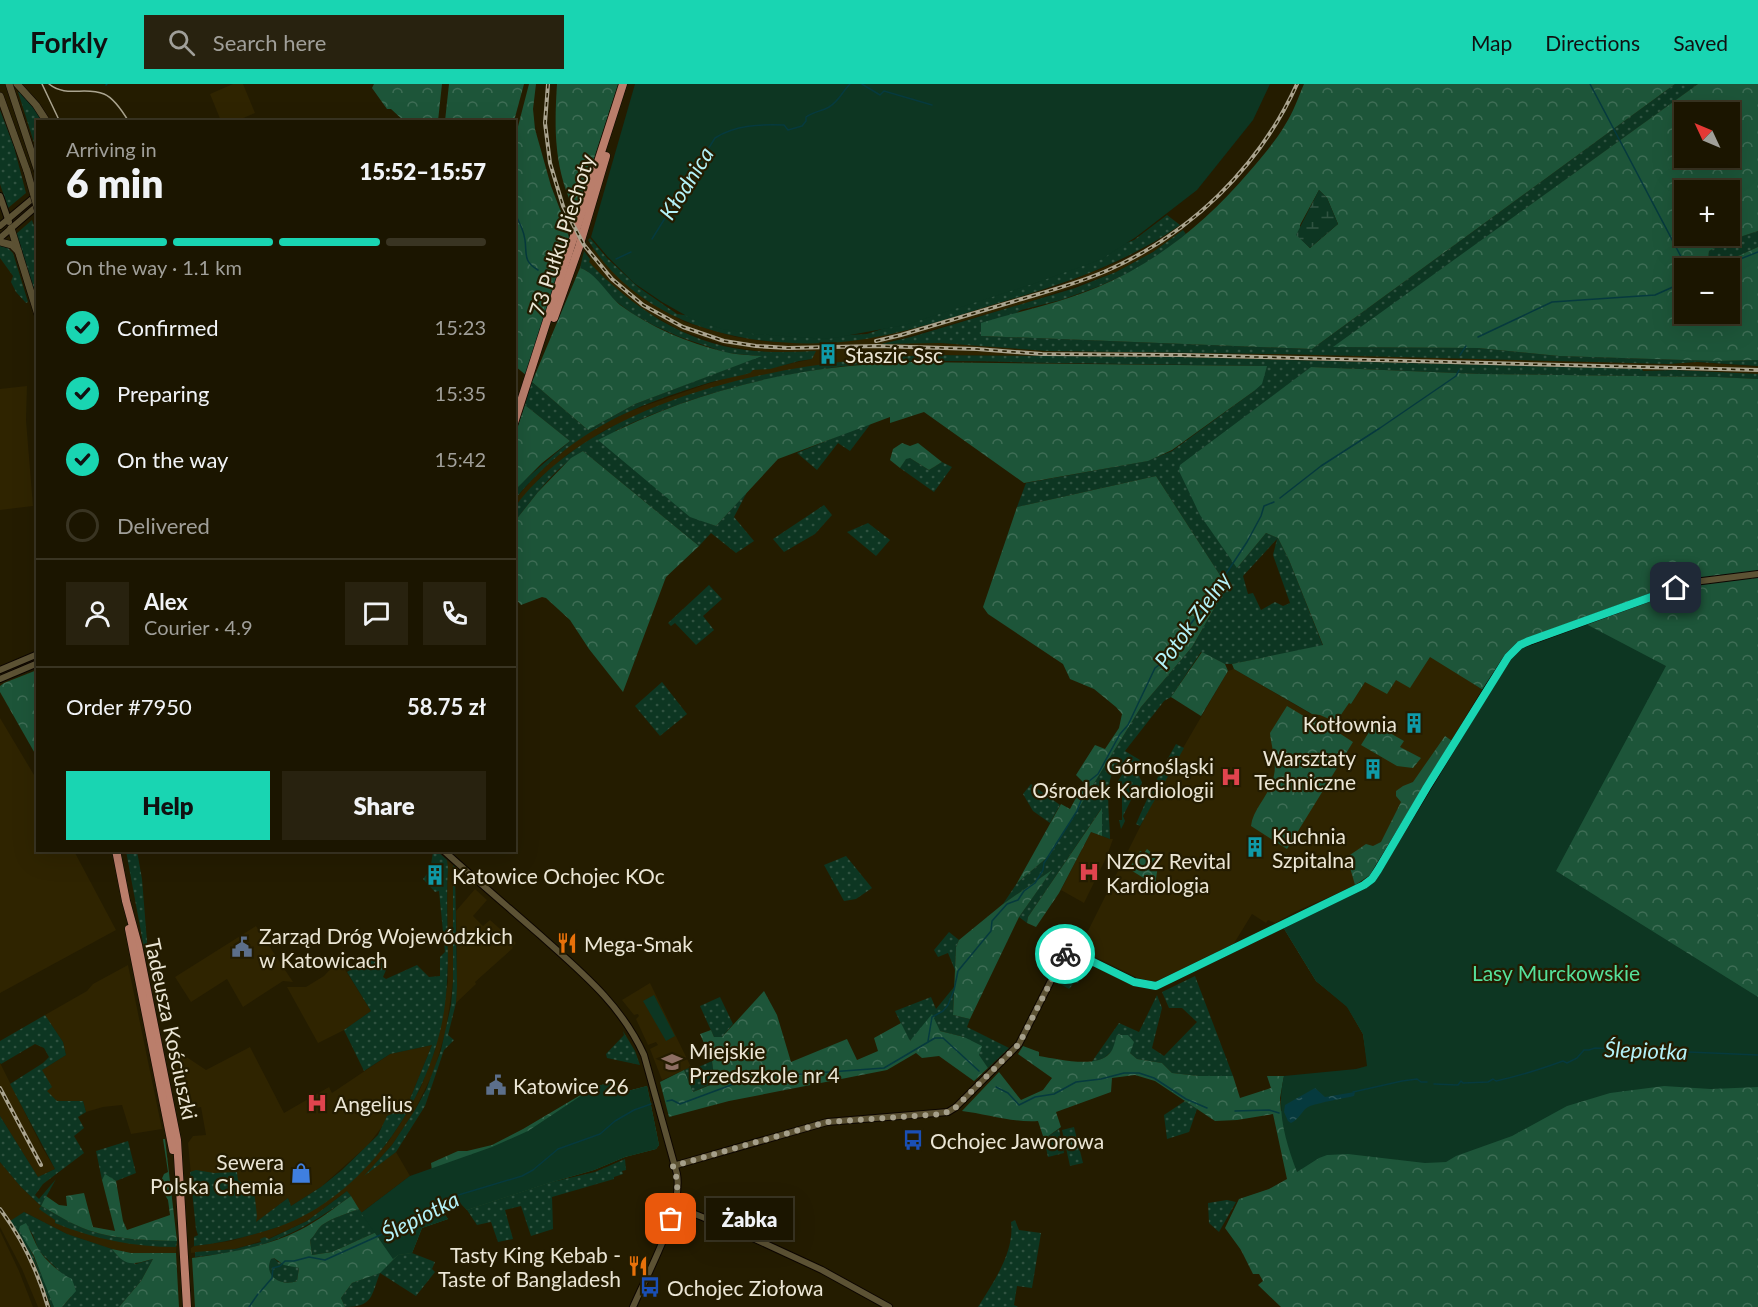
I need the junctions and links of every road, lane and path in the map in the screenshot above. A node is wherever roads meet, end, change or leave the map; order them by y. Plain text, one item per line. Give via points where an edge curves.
1 (9, 84) edge
2 (16, 84) edge
3 (623, 84) edge
4 (0, 96) edge
5 (46, 120) edge
6 (36, 166) edge
7 (0, 196) edge
8 (36, 196) edge
9 (36, 203) edge
10 (36, 207) edge
11 (9, 218) junction
12 (0, 226) edge
13 (11, 228) junction
14 (0, 240) edge
15 (18, 251) junction
16 (36, 309) edge
17 (516, 417) edge
18 (1758, 574) edge
19 (36, 655) edge
20 (36, 664) edge
21 (0, 670) edge
22 (0, 679) edge
23 (116, 852) edge
24 (445, 852) edge
25 (673, 1166) junction
26 (675, 1206) junction
27 (187, 1307) edge
28 (633, 1307) edge
29 (889, 1307) edge

1 - 6 main road
2 - 5 main road
3 - 17 main road, 73 Pułku Piechoty via 601,178 579,247
4 - 9 main road, bridge
7 - 11 street
8 - 11 street
10 - 13 street
11 - 12 street
11 - 13 street
13 - 14 street
13 - 15 main road
14 - 15 main road
15 - 16 main road
18 - 25 street via 1676,588 1520,645 1508,657 1372,879 1156,986 1134,982 1067,949 1019,1044 948,1112 827,1122
19 - 21 street
20 - 22 street
23 - 27 main road, Tadeusza Kościuszki via 133,954 178,1166
24 - 25 street via 589,978 621,1015 647,1064
25 - 26 street
26 - 28 street
26 - 29 street via 829,1273

